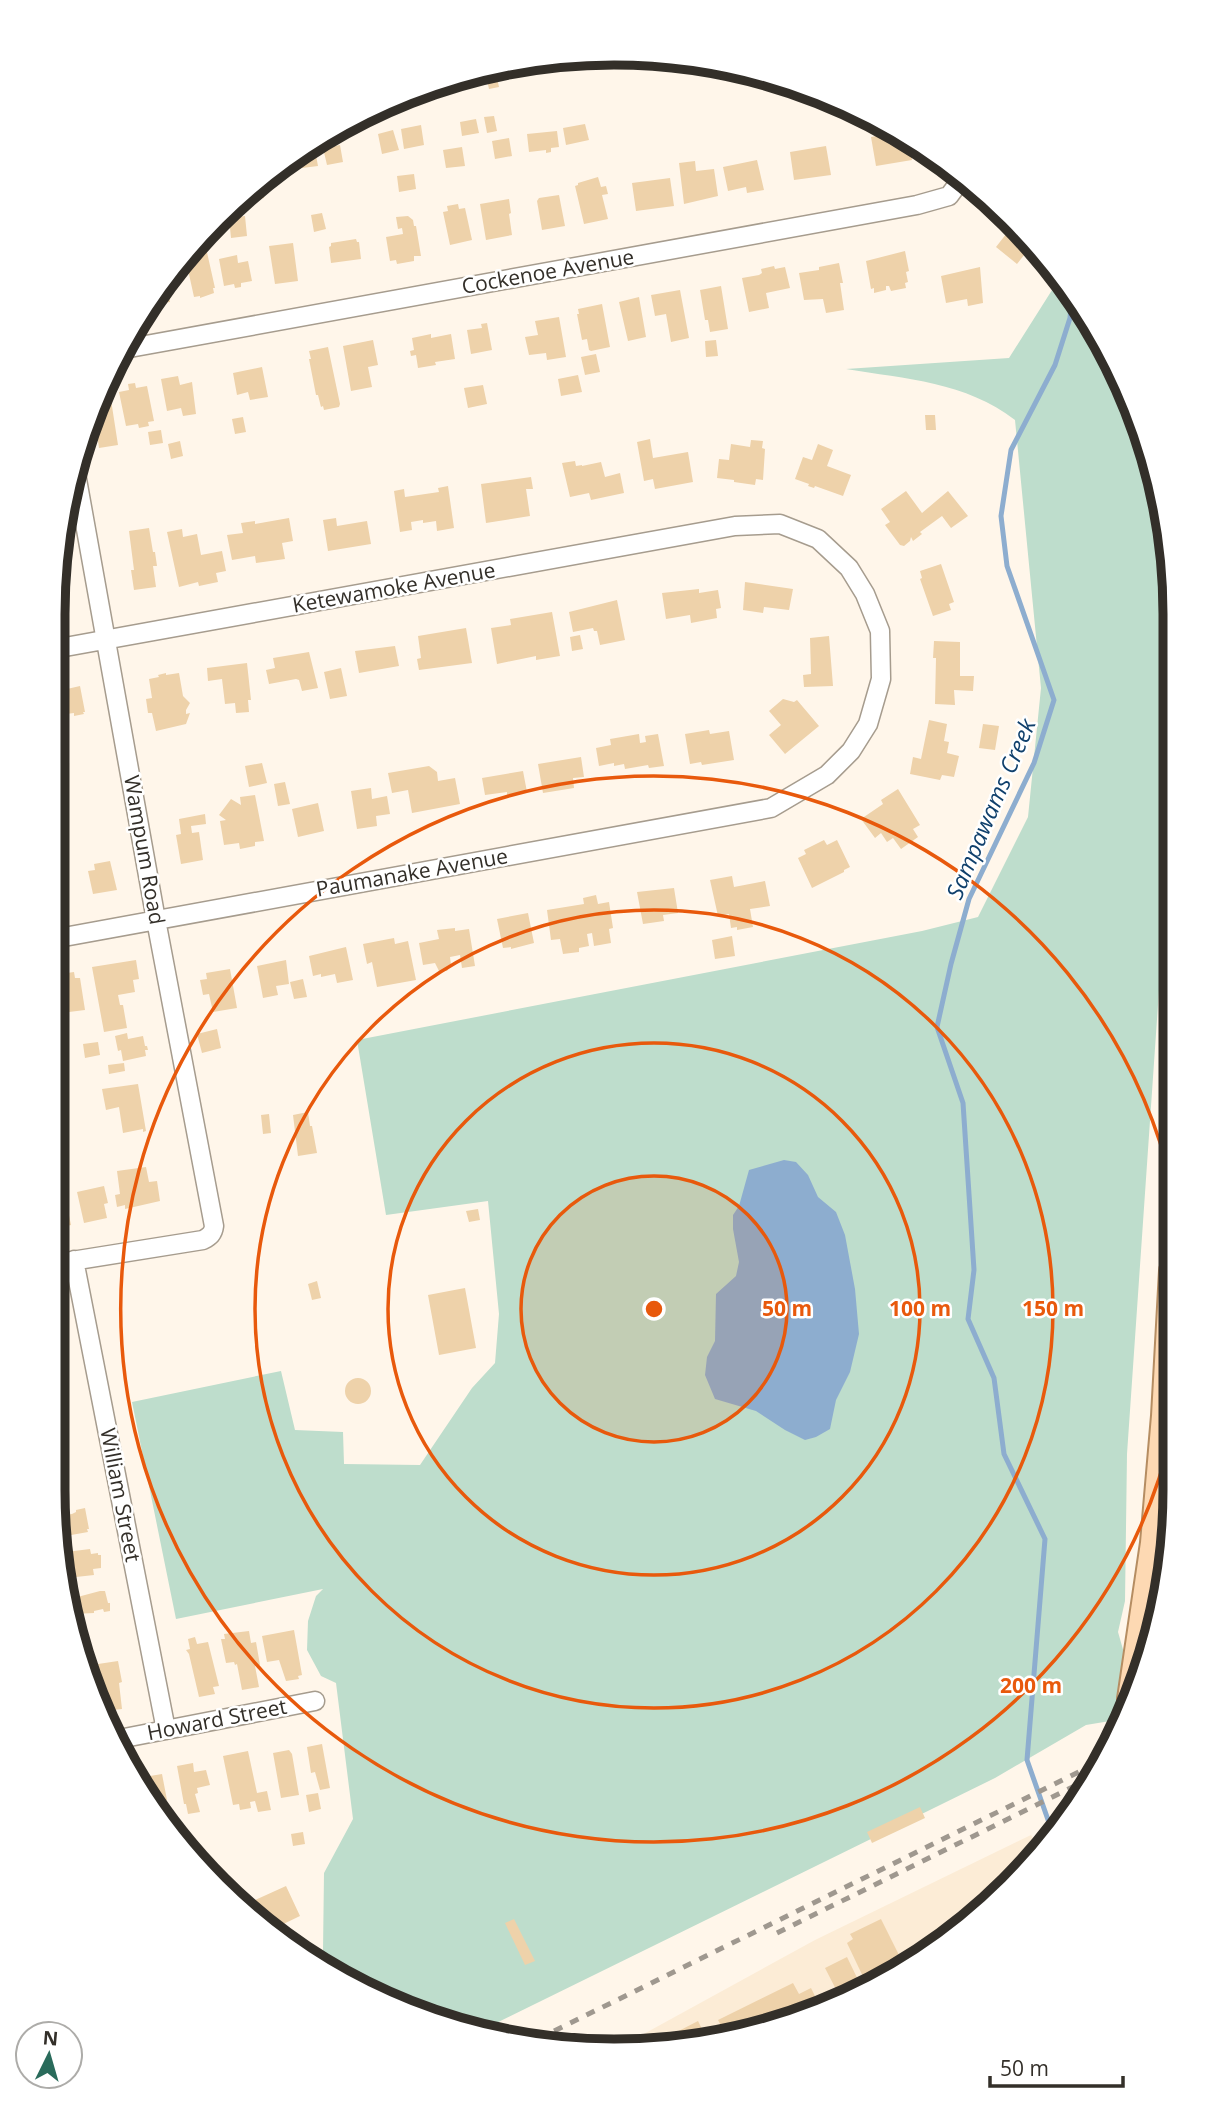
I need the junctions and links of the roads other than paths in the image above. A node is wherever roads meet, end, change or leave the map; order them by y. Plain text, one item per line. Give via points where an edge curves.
1 (957, 185) edge
2 (134, 347) edge
3 (79, 490) edge
4 (106, 640) junction
5 (65, 647) edge
6 (771, 808) joint
7 (156, 920) junction
8 (65, 937) edge
9 (74, 1260) junction
10 (65, 1262) edge
11 (1163, 1460) edge
12 (1141, 1644) edge
13 (315, 1701) dead end
14 (166, 1730) junction
15 (124, 1738) edge

1 - 2 street, Cockenoe Avenue via 949,196 917,205
3 - 4 street, Wampum Road
4 - 5 street, Ketewamoke Avenue
4 - 6 street, Ketewamoke Avenue via 735,526 780,524 818,539 849,568 880,631 881,679 868,724 851,751 827,775
4 - 7 street, Wampum Road
6 - 7 street, Paumanake Avenue
7 - 8 street, Paumanake Avenue
7 - 9 street, Wampum Road via 214,1231 204,1240
9 - 10 street
9 - 14 street, William Street
11 - 12 main road
13 - 14 street, Howard Street
14 - 15 street, Howard Street

